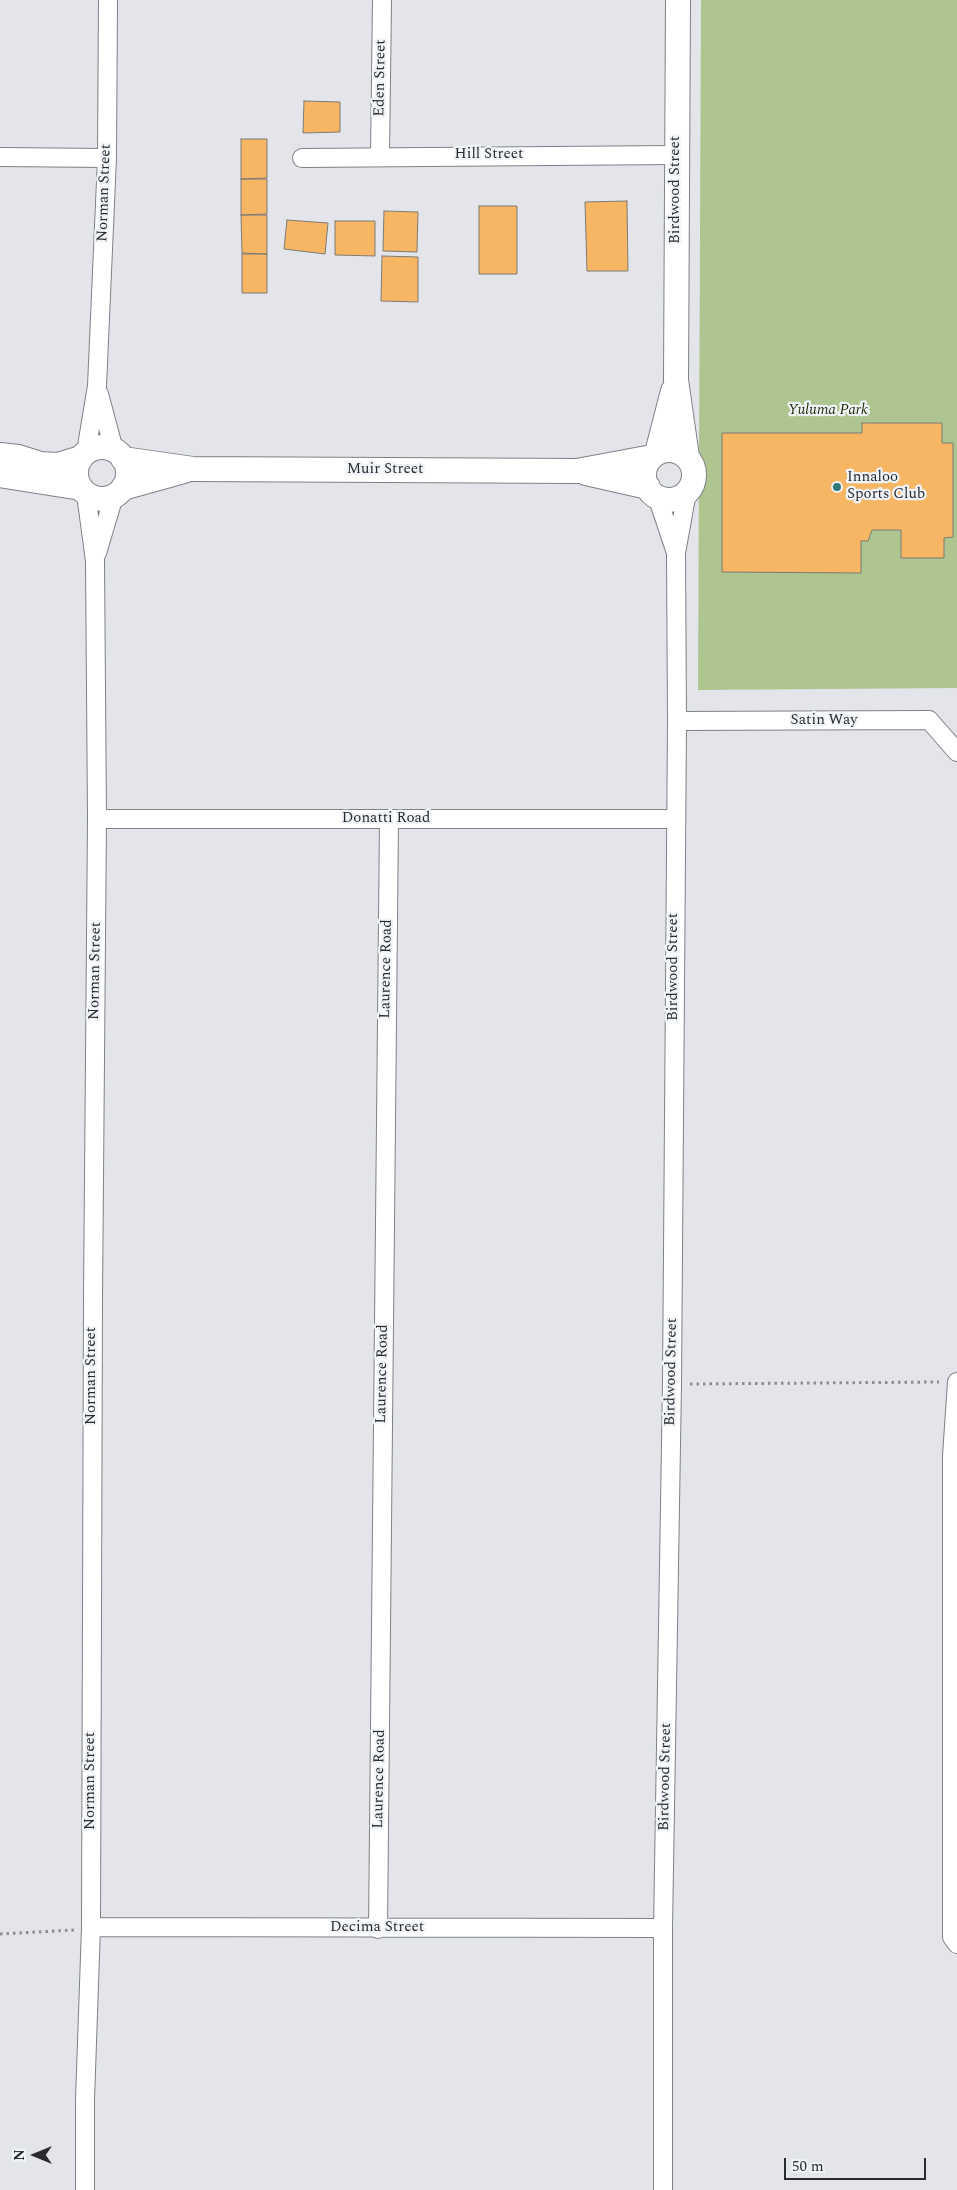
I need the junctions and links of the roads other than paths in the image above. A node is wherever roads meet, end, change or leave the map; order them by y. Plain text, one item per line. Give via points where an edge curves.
1 (108, 0) edge
2 (382, 0) edge
3 (678, 0) edge
4 (676, 155) junction
5 (380, 156) junction
6 (0, 157) edge
7 (107, 158) junction
8 (302, 158) dead end
9 (676, 380) junction
10 (96, 386) junction
11 (119, 454) junction
12 (0, 455) edge
13 (84, 455) junction
14 (654, 455) junction
15 (687, 457) junction
16 (193, 469) junction
17 (576, 471) junction
18 (0, 475) edge
19 (84, 491) junction
20 (118, 492) junction
21 (653, 492) junction
22 (687, 492) junction
23 (676, 553) junction
24 (95, 561) junction
25 (677, 721) junction
26 (957, 752) edge
27 (98, 819) junction
28 (389, 819) junction
29 (675, 819) junction
30 (957, 1382) edge
31 (90, 1927) junction
32 (663, 1928) junction
33 (378, 1929) junction
34 (957, 1944) edge
35 (85, 2190) edge
36 (663, 2190) edge

1 - 7 street, Norman Street
2 - 5 street, Eden Street
3 - 4 street, Birdwood Street
4 - 5 street, Hill Street
4 - 9 street, Birdwood Street
5 - 8 street, Hill Street
6 - 7 street
7 - 10 street, Norman Street
9 - 14 street, Birdwood Street
9 - 15 street, Birdwood Street
10 - 11 street, Norman Street
10 - 13 street, Norman Street
11 - 13 street via 100,447
11 - 16 street, Muir Street
11 - 20 street via 126,464 127,477
12 - 13 street via 58,465
13 - 19 street via 76,473
14 - 15 street via 670,450
14 - 17 street, Muir Street
14 - 21 street via 645,475
15 - 22 street via 694,475
16 - 17 street, Muir Street
16 - 20 street, Muir Street
17 - 21 street, Muir Street
18 - 19 street
19 - 20 street via 100,499
19 - 24 street, Norman Street
20 - 24 street, Norman Street
21 - 22 street via 663,499 676,499
21 - 23 street, Birdwood Street
22 - 23 street, Birdwood Street
23 - 25 street, Birdwood Street
24 - 27 street, Norman Street
25 - 26 street, Satin Way via 929,720
25 - 29 street, Birdwood Street
27 - 28 street, Donatti Road
27 - 31 street, Norman Street
28 - 29 street, Donatti Road
28 - 33 street, Laurence Road
29 - 32 street, Birdwood Street via 672,1384
30 - 34 street via 952,1456 952,1937
31 - 33 street, Decima Street
31 - 35 street, Norman Street
32 - 33 street, Decima Street
32 - 36 street, Birdwood Street

